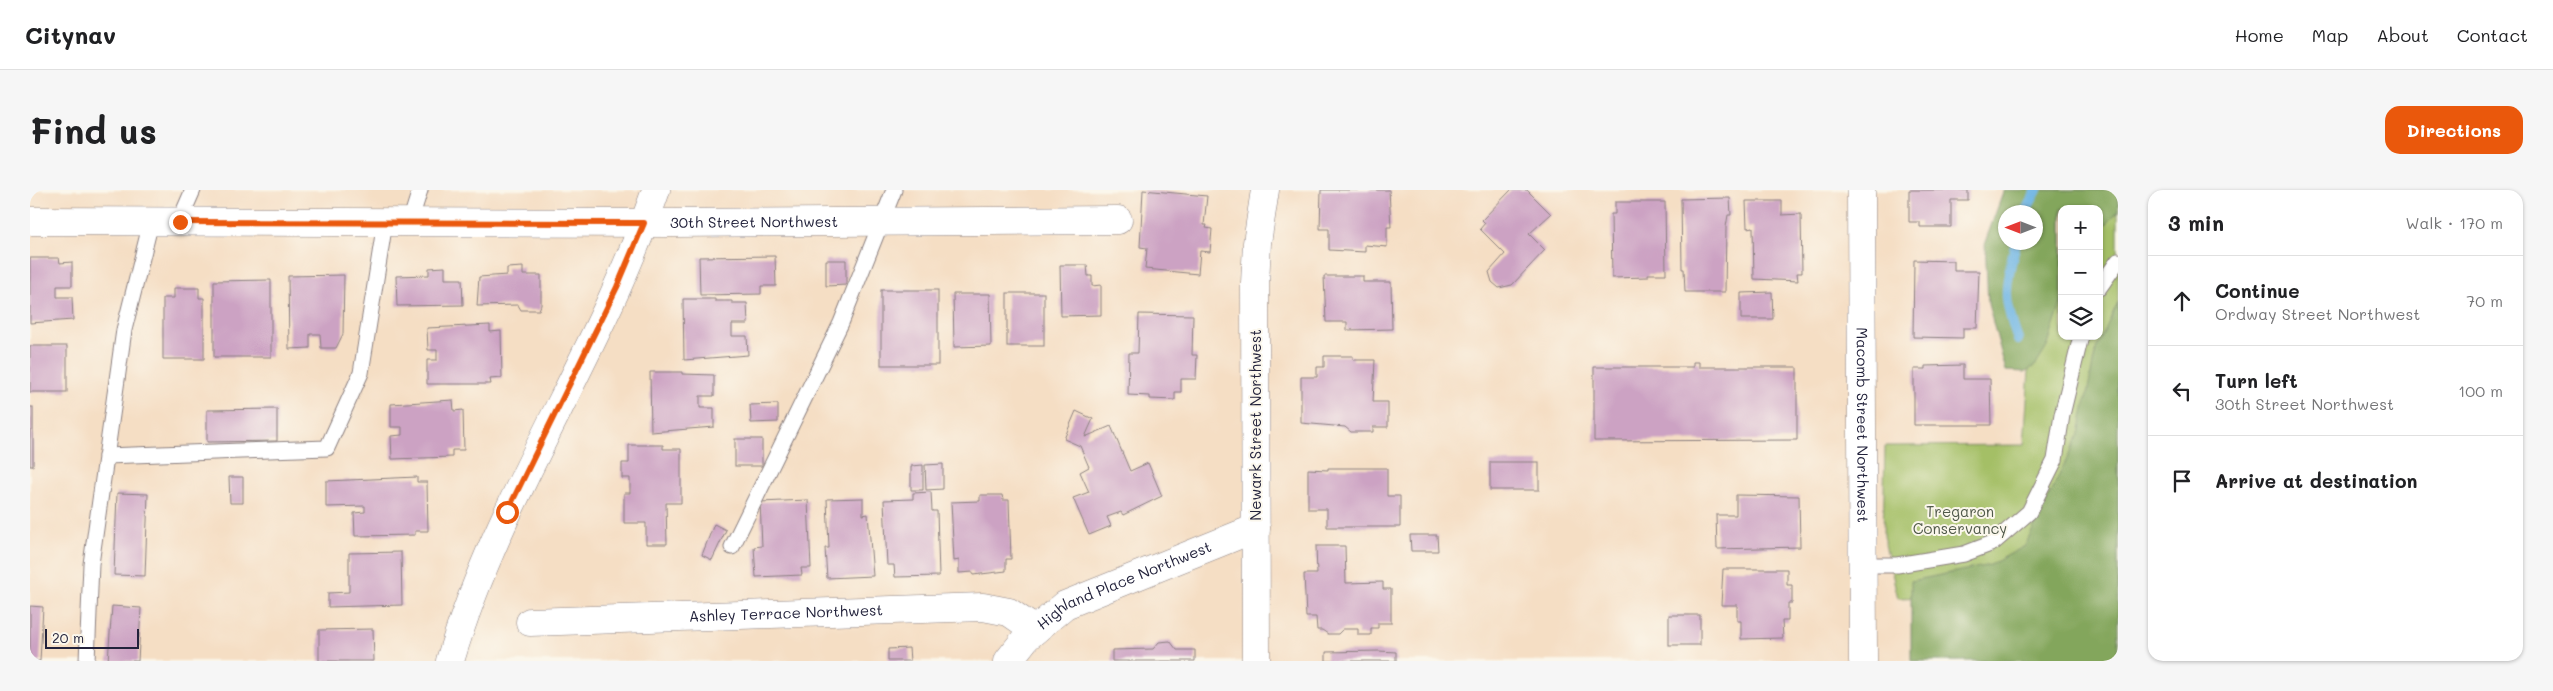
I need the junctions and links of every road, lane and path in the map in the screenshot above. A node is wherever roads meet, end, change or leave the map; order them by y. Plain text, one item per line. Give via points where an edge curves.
1 (193, 190) edge
2 (420, 190) edge
3 (656, 190) edge
4 (894, 190) edge
5 (1265, 190) edge
6 (1861, 190) edge
7 (1118, 220) dead end
8 (30, 221) edge
9 (151, 222) junction
10 (180, 222) junction
11 (397, 222) junction
12 (881, 222) junction
13 (644, 223) junction
14 (2118, 260) edge
15 (2103, 282) edge
16 (2080, 340) edge
17 (106, 456) junction
18 (1256, 528) junction
19 (732, 547) dead end
20 (1863, 565) junction
21 (530, 622) dead end
22 (1035, 630) junction
23 (87, 661) edge
24 (450, 661) edge
25 (1008, 661) edge
26 (1256, 661) edge
27 (1863, 661) edge

1 - 10 lane
2 - 11 lane
3 - 13 street
4 - 12 lane
5 - 18 street, Newark Street Northwest via 1255,284
6 - 20 street, Macomb Street Northwest
7 - 12 street, 30th Street Northwest
8 - 9 street, 30th Street Northwest
9 - 10 street, 30th Street Northwest
9 - 17 lane via 124,330
10 - 11 street, 30th Street Northwest
11 - 13 street, 30th Street Northwest
11 - 17 lane via 361,374 327,448
12 - 13 street, 30th Street Northwest
12 - 19 lane via 842,323
13 - 24 street via 617,287 495,540
14 - 15 lane
16 - 20 lane via 2055,460 2029,512 1993,543 1964,554 1897,565
17 - 23 lane via 91,564
18 - 22 street, Highland Place Northwest via 1065,605
18 - 26 street, Newark Street Northwest
20 - 27 street, Macomb Street Northwest
21 - 22 street, Ashley Terrace Northwest via 983,607 1009,612
22 - 25 street, Highland Place Northwest

